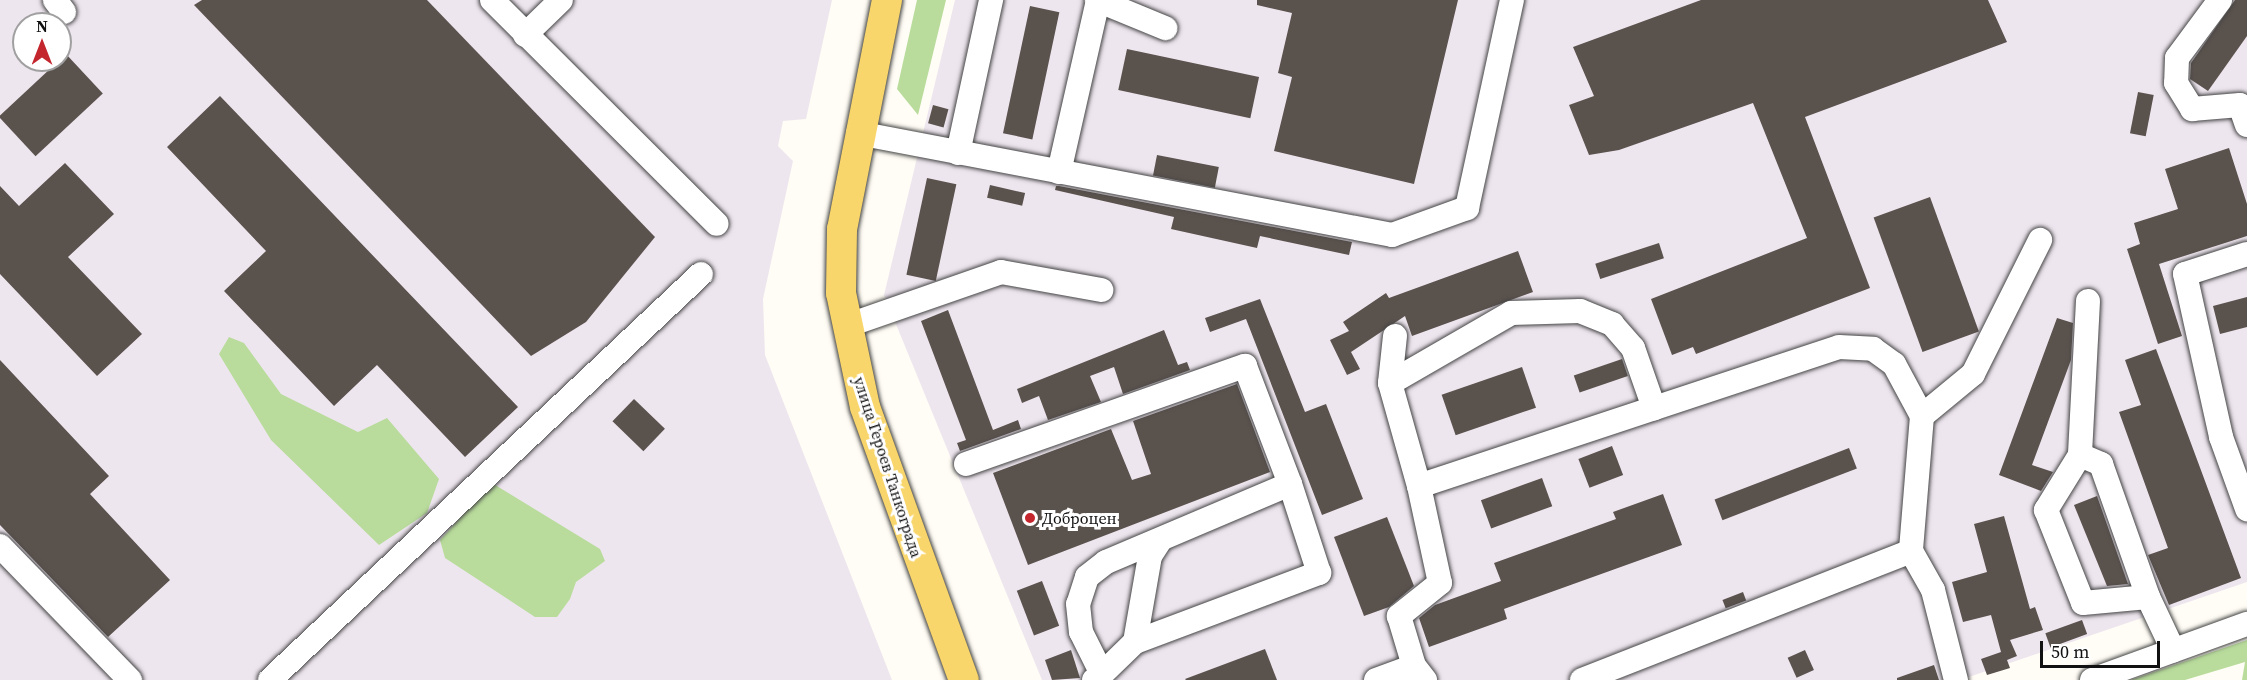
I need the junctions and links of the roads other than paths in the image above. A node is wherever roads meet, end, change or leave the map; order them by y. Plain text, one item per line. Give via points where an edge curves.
1 (492, 0) edge
2 (561, 0) edge
3 (887, 0) edge
4 (991, 0) edge
5 (1097, 0) edge
6 (1512, 0) edge
7 (2220, 0) edge
8 (1165, 28) dead end
9 (525, 35) junction
10 (2245, 109) edge
11 (858, 133) junction
12 (958, 153) junction
13 (1059, 172) junction
14 (717, 224) dead end
15 (2040, 240) dead end
16 (2247, 254) edge
17 (701, 274) dead end
18 (1101, 290) dead end
19 (2088, 301) dead end
20 (846, 326) junction
21 (1395, 336) dead end
22 (1390, 383) junction
23 (1654, 408) junction
24 (1922, 416) junction
25 (2080, 455) junction
26 (966, 464) dead end
27 (1290, 484) junction
28 (1419, 486) junction
29 (2247, 509) edge
30 (1159, 542) junction
31 (0, 546) edge
32 (1911, 551) junction
33 (2148, 597) junction
34 (2247, 624) edge
35 (1135, 642) junction
36 (2173, 650) junction
37 (1420, 673) edge
38 (1098, 677) edge
39 (130, 680) edge
40 (270, 680) edge
41 (964, 680) edge
42 (1376, 680) edge
43 (1582, 680) edge
44 (1956, 680) edge
45 (2092, 680) edge

1 - 9 street
2 - 9 street
3 - 11 main road, улица Героев Танкограда
4 - 12 street
5 - 8 street
5 - 13 street
6 - 13 street via 1467,208 1392,235
7 - 10 street via 2177,58 2176,84 2192,109
9 - 14 street
11 - 12 street
11 - 20 main road, улица Героев Танкограда via 842,229 841,293
12 - 13 street
15 - 24 street via 1973,374
16 - 29 street via 2185,274 2221,437
17 - 40 street
18 - 20 street via 1001,272
19 - 25 street
20 - 41 main road, улица Героев Танкограда via 865,407
21 - 22 street
22 - 23 street via 1511,313 1580,311 1612,324 1633,348
22 - 28 street
23 - 24 street via 1839,347 1873,349 1894,364
23 - 28 street
24 - 32 street
25 - 33 street via 2101,464
25 - 33 street via 2046,510 2083,603
26 - 27 street via 1245,366
27 - 30 street
27 - 35 street via 1319,573
28 - 37 street via 1440,583 1399,616
30 - 35 street via 1150,556
30 - 38 street via 1106,562 1087,577 1078,604 1081,632
31 - 39 street
32 - 43 street
32 - 44 street via 1933,590
33 - 36 street
34 - 36 street
35 - 38 street
36 - 45 street
37 - 42 street

